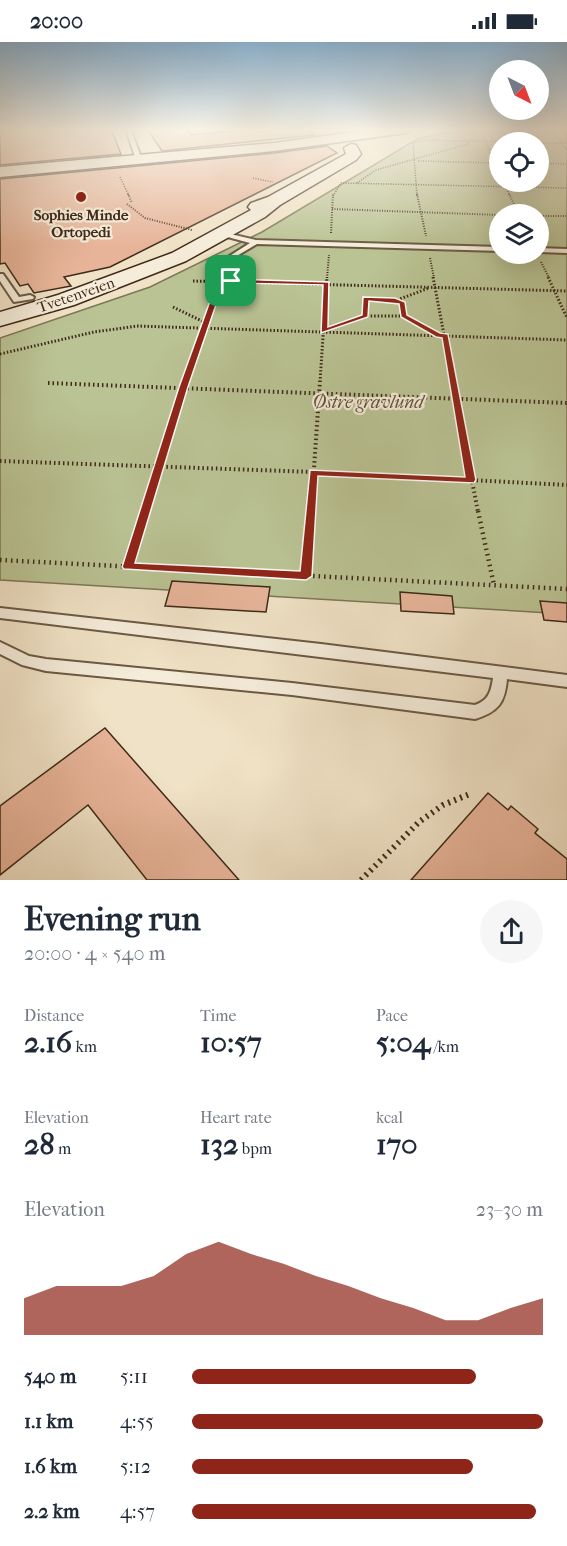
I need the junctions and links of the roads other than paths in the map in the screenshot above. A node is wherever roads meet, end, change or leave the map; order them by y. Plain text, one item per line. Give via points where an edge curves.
1 (45, 168) edge
2 (332, 168) edge
3 (346, 168) edge
4 (0, 172) edge
5 (297, 189) junction
6 (274, 201) junction
7 (222, 234) junction
8 (256, 242) junction
9 (489, 249) edge
10 (567, 250) edge
11 (549, 251) edge
12 (230, 258) dead end
13 (149, 267) junction
14 (0, 276) edge
15 (30, 297) dead end
16 (0, 319) edge
17 (0, 613) edge
18 (0, 648) edge
19 (500, 673) junction
20 (567, 681) edge

1 - 4 main road
2 - 5 main road, Tvetenveien
3 - 5 main road, Tvetenveien
5 - 6 main road, Tvetenveien
6 - 7 main road, Tvetenveien
6 - 13 main road, Tvetenveien via 249,210
7 - 8 lane
7 - 13 main road, Tvetenveien via 179,257
8 - 9 lane
8 - 12 lane
10 - 11 lane
13 - 16 main road, Tvetenveien via 74,297
14 - 15 lane via 17,300
17 - 19 lane
18 - 19 lane via 46,665 475,712 494,704
19 - 20 lane

